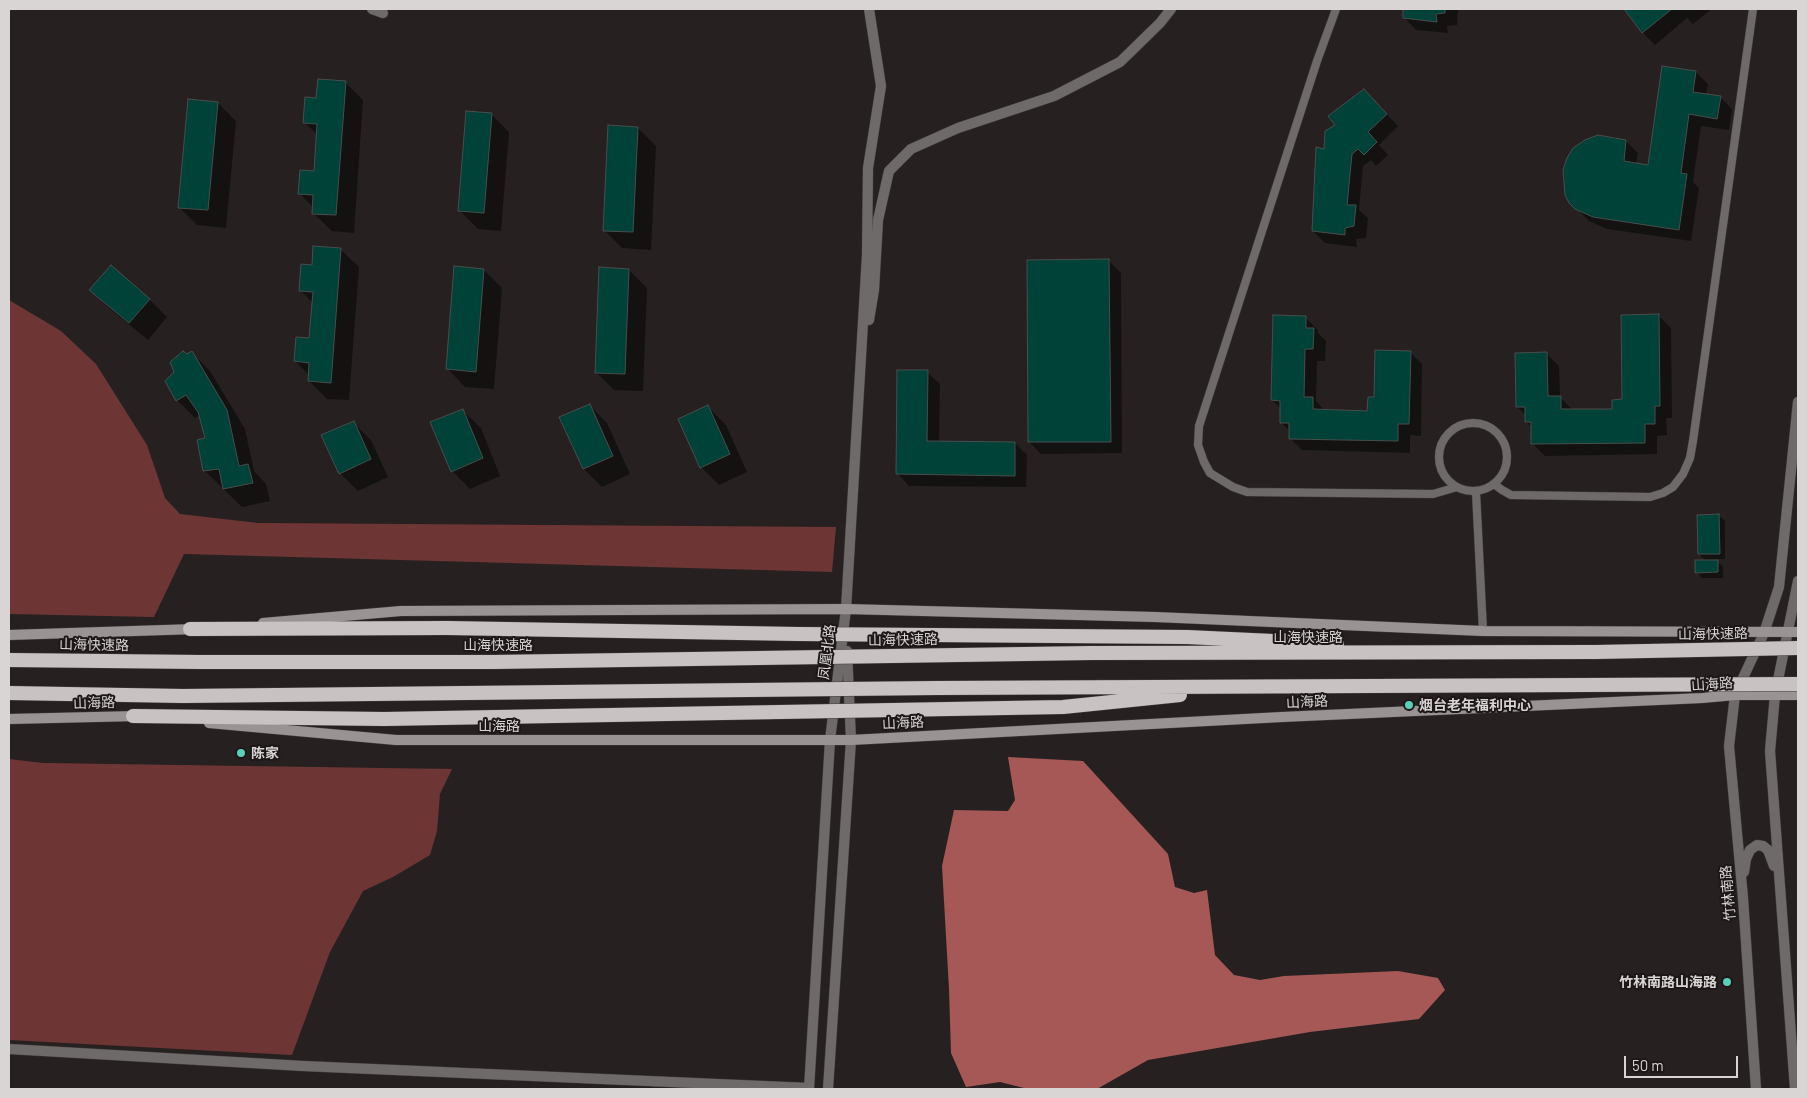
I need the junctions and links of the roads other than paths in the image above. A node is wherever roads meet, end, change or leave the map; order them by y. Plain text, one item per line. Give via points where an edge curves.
1 (372, 9) edge
2 (869, 9) edge
3 (1170, 9) edge
4 (1336, 9) edge
5 (1754, 9) edge
6 (384, 13) dead end
7 (861, 360) junction
8 (1798, 402) edge
9 (1494, 484) junction
10 (1457, 488) junction
11 (1476, 492) junction
12 (1798, 581) edge
13 (846, 609) junction
14 (190, 629) junction
15 (1482, 631) junction
16 (1787, 632) junction
17 (1798, 632) edge
18 (1764, 633) junction
19 (9, 635) edge
20 (1798, 648) edge
21 (1505, 653) junction
22 (9, 660) edge
23 (1798, 684) edge
24 (1262, 687) junction
25 (9, 693) edge
26 (1735, 695) junction
27 (1775, 695) junction
28 (1798, 695) edge
29 (133, 716) junction
30 (9, 719) edge
31 (830, 740) junction
32 (851, 740) junction
33 (1743, 898) junction
34 (1780, 898) junction
35 (9, 1049) edge
36 (809, 1089) edge
37 (828, 1089) edge
38 (1756, 1089) edge
39 (1795, 1089) edge

1 - 6 street
2 - 7 street via 882,86 868,168
3 - 7 street via 1120,62 1054,96 958,128 911,149 889,171 878,220 874,290
4 - 10 lane via 1199,426 1198,444 1210,473 1233,488 1247,492 1433,494
5 - 9 lane via 1693,440 1683,474 1673,487 1650,497 1511,494
7 - 13 street
8 - 18 street, 竹林南路 via 1779,586
9 - 10 lane via 1506,468 1507,449 1497,432 1480,422 1460,424 1445,436 1438,454 1443,474
9 - 11 lane
10 - 11 lane
11 - 15 lane
12 - 16 street
13 - 14 main road via 401,611
13 - 15 main road via 1155,617
13 - 31 street, 凤凰北路
13 - 32 street, 凤凰北路
14 - 19 main road
14 - 21 highway, bridge via 447,628 1186,637
15 - 18 main road
16 - 17 main road
16 - 18 main road
16 - 27 street
18 - 26 street, 竹林南路
20 - 21 highway, 山海快速路, bridge
21 - 22 highway, 山海快速路, bridge via 1091,653 493,662
23 - 24 highway, bridge
24 - 25 highway, bridge via 183,696
24 - 29 highway, bridge via 1063,707 384,719
26 - 27 main road, 山海路
26 - 32 main road, 山海路
26 - 33 street, 竹林南路 via 1729,746
27 - 28 main road, 山海路
27 - 34 street via 1770,751
29 - 30 main road, 山海路
29 - 31 main road, 山海路 via 396,740
31 - 32 main road, 山海路
31 - 36 street, 凤凰北路
32 - 37 street, 凤凰北路
33 - 34 street via 1746,859 1757,845 1768,850
33 - 38 street, 竹林南路
34 - 39 street
35 - 36 street

